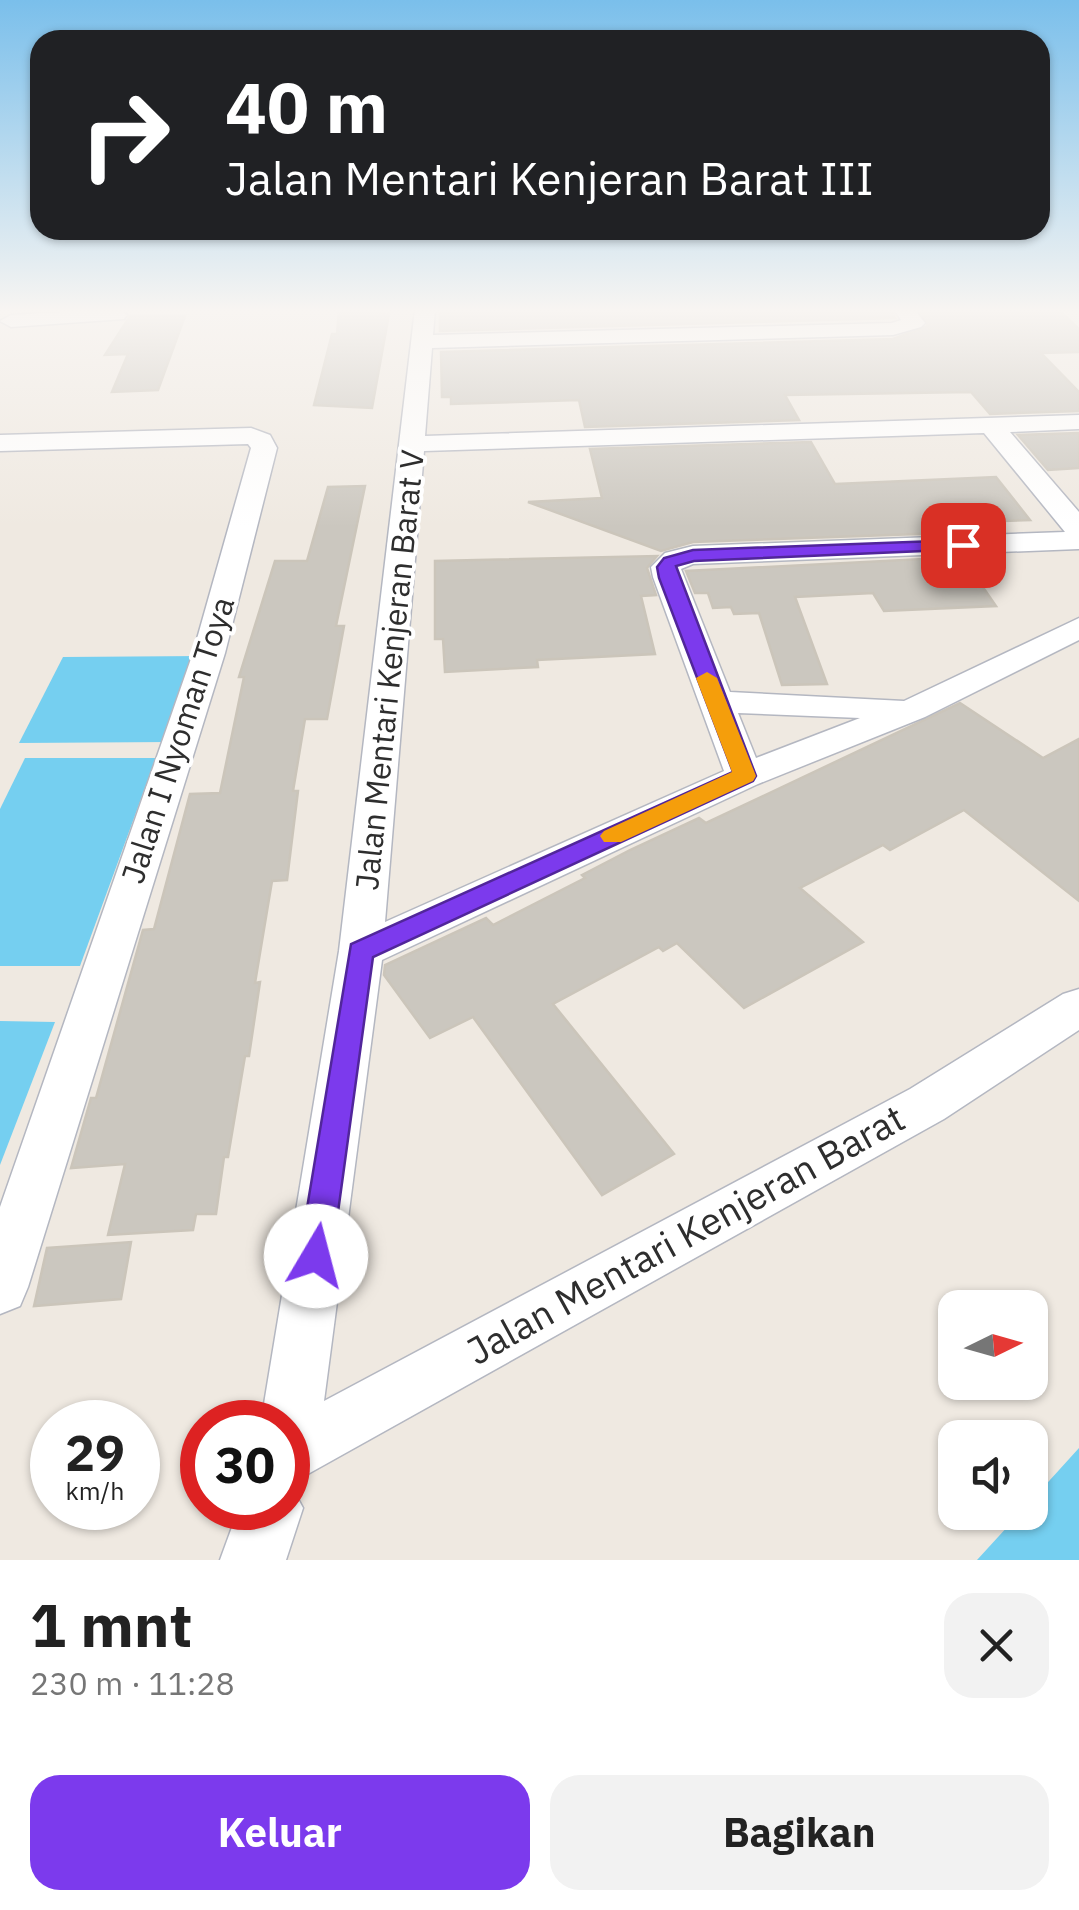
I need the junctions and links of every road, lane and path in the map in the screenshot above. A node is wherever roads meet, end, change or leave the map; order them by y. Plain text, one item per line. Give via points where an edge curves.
1 (419, 382) edge
2 (1079, 404) edge
3 (1079, 422) edge
4 (991, 424) junction
5 (414, 434) junction
6 (0, 443) edge
7 (1079, 530) edge
8 (1079, 540) edge
9 (1079, 628) edge
10 (716, 702) junction
11 (912, 710) junction
12 (745, 776) junction
13 (361, 951) junction
14 (1079, 1007) edge
15 (0, 1287) edge
16 (295, 1400) edge
17 (310, 1442) edge
18 (263, 1530) edge
19 (253, 1560) edge

1 - 5 street, Jalan Mentari Kenjeran Barat V
2 - 5 street
3 - 4 street
4 - 5 street
4 - 7 street
5 - 13 street, Jalan Mentari Kenjeran Barat V
6 - 15 street, Jalan I Nyoman Toya via 251,436 264,448 208,653
8 - 10 street via 675,559 666,567 668,578
9 - 11 street
10 - 11 street
10 - 12 street
11 - 12 street
12 - 13 street
13 - 16 street, Jalan Mentari Kenjeran Barat V
14 - 17 street, Jalan Mentari Kenjeran Barat via 927,1104
18 - 19 street

